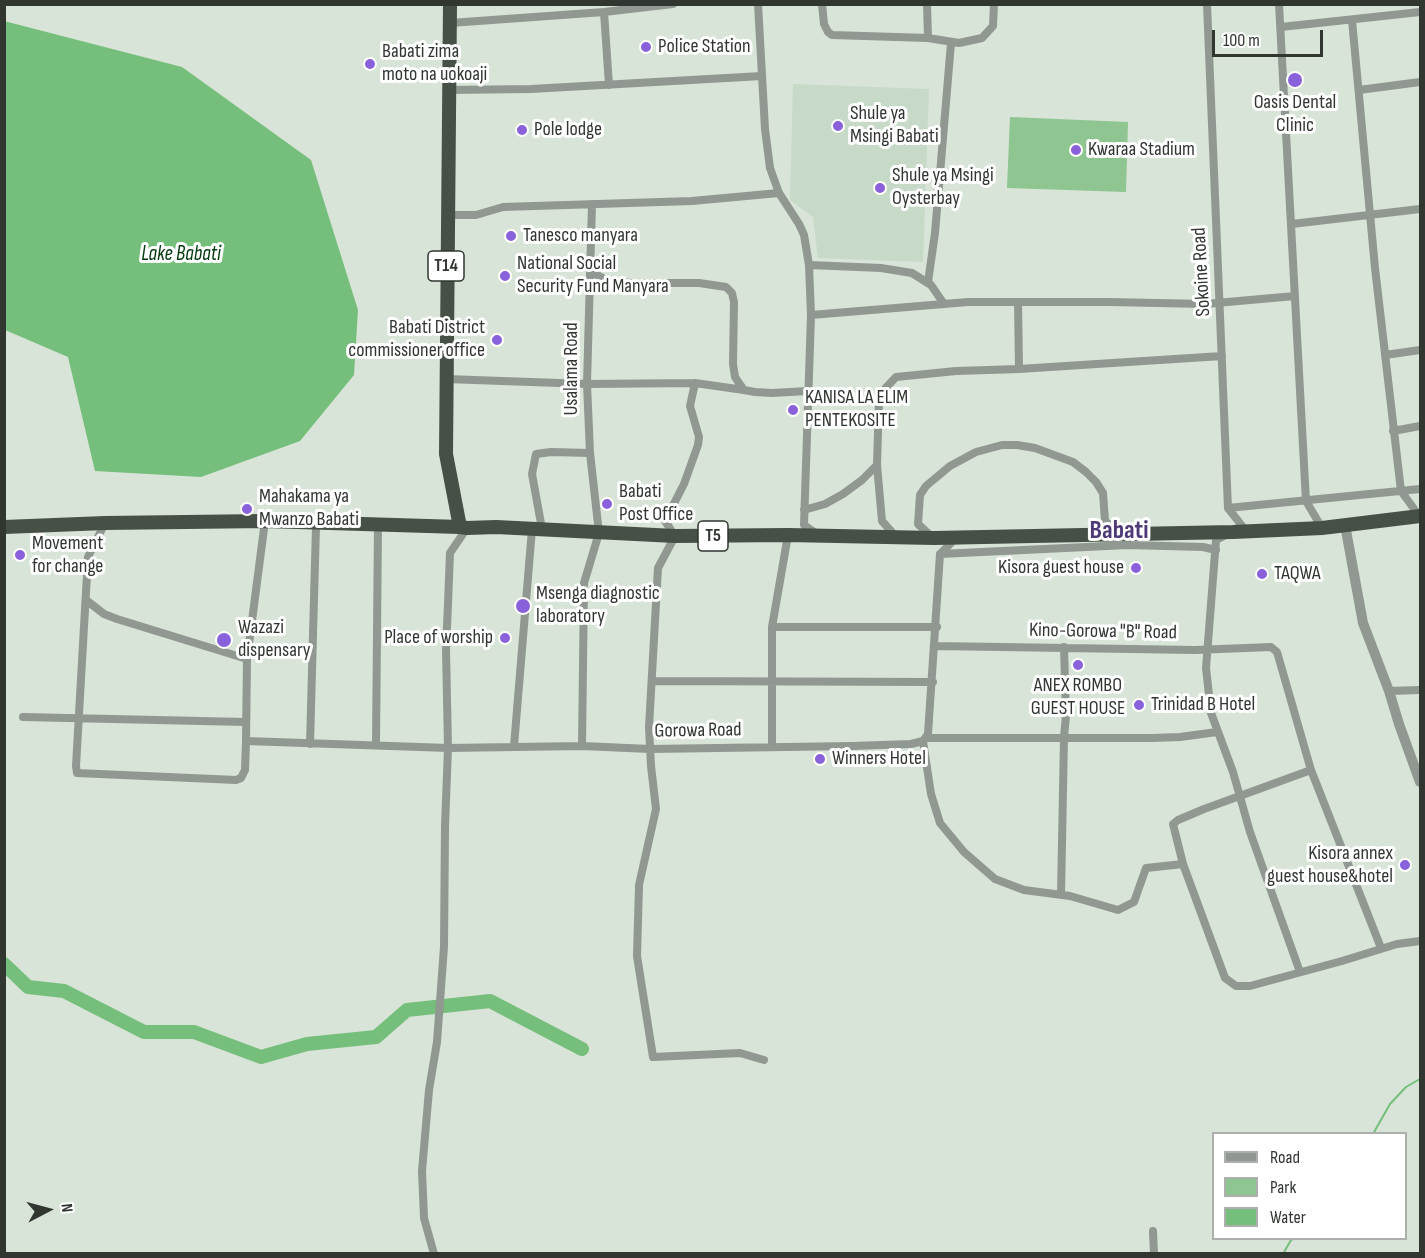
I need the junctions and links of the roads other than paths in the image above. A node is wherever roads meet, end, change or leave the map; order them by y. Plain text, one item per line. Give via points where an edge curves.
1 (450, 4) edge
2 (673, 4) edge
3 (758, 4) edge
4 (822, 4) edge
5 (927, 4) edge
6 (994, 4) edge
7 (1207, 4) edge
8 (1279, 4) edge
9 (604, 12) junction
10 (1420, 12) edge
11 (1352, 20) junction
12 (450, 23) junction
13 (1281, 27) junction
14 (928, 38) junction
15 (951, 43) junction
16 (762, 76) junction
17 (1420, 82) edge
18 (609, 86) junction
19 (448, 90) junction
20 (1359, 90) junction
21 (779, 193) junction
22 (592, 204) junction
23 (1420, 209) edge
24 (449, 215) junction
25 (1370, 215) junction
26 (1292, 224) junction
27 (809, 265) junction
28 (590, 270) junction
29 (928, 282) junction
30 (1296, 296) junction
31 (1018, 302) junction
32 (944, 304) junction
33 (1220, 304) junction
34 (811, 315) junction
35 (1420, 350) edge
36 (1385, 355) junction
37 (1222, 356) junction
38 (1019, 369) junction
39 (446, 379) junction
40 (695, 383) junction
41 (587, 384) junction
42 (744, 390) junction
43 (808, 391) junction
44 (1420, 426) edge
45 (1393, 431) junction
46 (590, 453) junction
47 (446, 454) junction
48 (878, 465) junction
49 (1420, 489) edge
50 (1401, 492) junction
51 (1306, 501) junction
52 (1228, 508) junction
53 (804, 510) junction
54 (1420, 517) edge
55 (265, 521) junction
56 (331, 522) junction
57 (105, 523) junction
58 (378, 525) junction
59 (1345, 525) junction
60 (4, 527) edge
61 (464, 527) junction
62 (496, 527) junction
63 (1322, 528) junction
64 (537, 529) junction
65 (1239, 532) junction
66 (599, 533) junction
67 (788, 535) junction
68 (675, 536) junction
69 (820, 536) junction
70 (897, 538) junction
71 (934, 538) junction
72 (956, 538) junction
73 (1124, 540) junction
74 (1216, 550) junction
75 (940, 554) junction
76 (86, 600) junction
77 (772, 627) junction
78 (937, 627) junction
79 (936, 646) junction
80 (1065, 647) junction
81 (1208, 650) junction
82 (247, 659) junction
83 (652, 681) junction
84 (772, 681) junction
85 (933, 682) junction
86 (1420, 690) edge
87 (1389, 691) junction
88 (23, 717) dead end
89 (80, 718) junction
90 (246, 722) junction
91 (1217, 732) junction
92 (1064, 737) junction
93 (925, 740) junction
94 (246, 741) junction
95 (310, 744) junction
96 (376, 744) junction
97 (514, 746) junction
98 (582, 746) junction
99 (772, 746) junction
100 (448, 747) junction
101 (650, 748) junction
102 (1311, 770) junction
103 (1420, 782) edge
104 (1239, 797) junction
105 (1183, 864) junction
106 (1061, 895) junction
107 (1420, 941) edge
108 (1381, 948) junction
109 (1299, 972) junction
110 (764, 1060) dead end
111 (1153, 1231) dead end
112 (434, 1254) edge
113 (1154, 1254) edge

1 - 12 highway, T14
2 - 9 street
3 - 16 street
4 - 14 street via 824,24 832,34
5 - 14 street
6 - 15 street via 993,26 982,38
7 - 33 street, Sokoine Road
8 - 13 street
9 - 12 street
9 - 18 street
10 - 11 street
11 - 13 street
11 - 20 street
12 - 19 highway, T14
13 - 26 street
14 - 15 street
15 - 29 street
16 - 18 street
16 - 21 street via 770,168
17 - 20 street
18 - 19 street
19 - 24 highway, T14
20 - 25 street
21 - 22 street
21 - 27 street via 800,224
22 - 24 street via 503,207
22 - 28 street, Usalama Road
23 - 25 street
24 - 39 highway, T14
25 - 26 street
25 - 36 street
26 - 30 street
27 - 29 street via 903,270
27 - 34 street
28 - 41 street, Usalama Road
28 - 42 street via 606,280 630,283 726,287 734,302 734,372
29 - 32 street
30 - 33 street
30 - 51 street
31 - 32 street
31 - 33 street
31 - 38 street
32 - 34 street
33 - 37 street, Sokoine Road
34 - 43 street
35 - 36 street
36 - 45 street
37 - 38 street
37 - 52 street, Sokoine Road
38 - 48 street via 901,375 893,379 879,400
39 - 41 street
39 - 47 highway, T14
40 - 41 street
40 - 42 street
40 - 68 street via 690,406 698,446 665,521
41 - 46 street, Usalama Road
42 - 43 street
43 - 53 street
44 - 45 street
45 - 50 street
46 - 64 street via 536,454 532,474
46 - 66 street, Usalama Road
47 - 61 highway, T14
47 - 62 highway, T14 via 465,515
48 - 53 street via 843,494
48 - 70 street via 882,521
49 - 50 street
50 - 51 street
50 - 54 street
51 - 52 street
51 - 63 street
52 - 65 street
53 - 69 street via 804,525
54 - 59 highway, T5
55 - 56 highway, T5
55 - 57 highway, T5
55 - 82 street
56 - 58 highway, T5
56 - 95 street via 316,526
57 - 60 highway, T5
57 - 76 street via 88,557
58 - 61 highway, T5
58 - 96 street
59 - 63 highway, T5
59 - 87 street via 1363,623
61 - 62 highway, T5
61 - 100 street via 450,553
62 - 64 highway, T5
63 - 65 highway, T5
64 - 66 highway, T5
64 - 97 street
65 - 73 highway, T5 via 1142,534
65 - 74 street via 1216,540
66 - 68 highway, T5
66 - 98 street via 584,583
67 - 68 highway, T5
67 - 69 highway, T5
67 - 77 street
68 - 83 street via 657,568
69 - 70 highway, T5
70 - 71 highway, T5
71 - 72 highway, T5
71 - 73 street via 918,524 920,495 926,486 950,466 976,452 1017,445 1073,462 1086,472 1103,493 1105,521
72 - 73 highway, T5
72 - 75 street
73 - 74 street
73 - 75 street
74 - 81 street
75 - 78 street
76 - 82 street via 117,619
76 - 89 street
77 - 78 street
77 - 84 street
78 - 79 street
79 - 80 street, Kino-Gorowa "B" Road
79 - 85 street
80 - 81 street, Kino-Gorowa "B" Road
80 - 92 street
81 - 91 street via 1206,682
81 - 102 street, Kino-Gorowa "B" Road via 1271,647 1276,652
82 - 90 street
83 - 84 street
83 - 101 street
84 - 85 street
84 - 99 street
85 - 93 street
86 - 87 street
87 - 103 street
88 - 89 street
89 - 90 street
89 - 94 street via 76,766 79,775 236,780 245,770
90 - 94 street
91 - 92 street, Gorowa Road via 1180,737
91 - 104 street
92 - 93 street, Gorowa Road
92 - 106 street
93 - 99 street, Gorowa Road via 911,744
93 - 106 street via 935,812 950,836 994,879 1024,890
94 - 95 street, Gorowa Road
95 - 96 street, Gorowa Road
96 - 100 street, Gorowa Road
97 - 98 street, Gorowa Road
97 - 100 street, Gorowa Road
98 - 101 street, Gorowa Road
99 - 101 street, Gorowa Road
100 - 112 street via 444,947 422,1171 424,1218
101 - 110 street via 656,809 639,885 637,950 651,1054 657,1058 740,1053
102 - 104 street
102 - 108 street
104 - 105 street via 1174,822
104 - 109 street
105 - 106 street via 1146,868 1134,902 1118,910
105 - 109 street via 1227,981 1250,986
107 - 108 street
108 - 109 street
111 - 113 street

